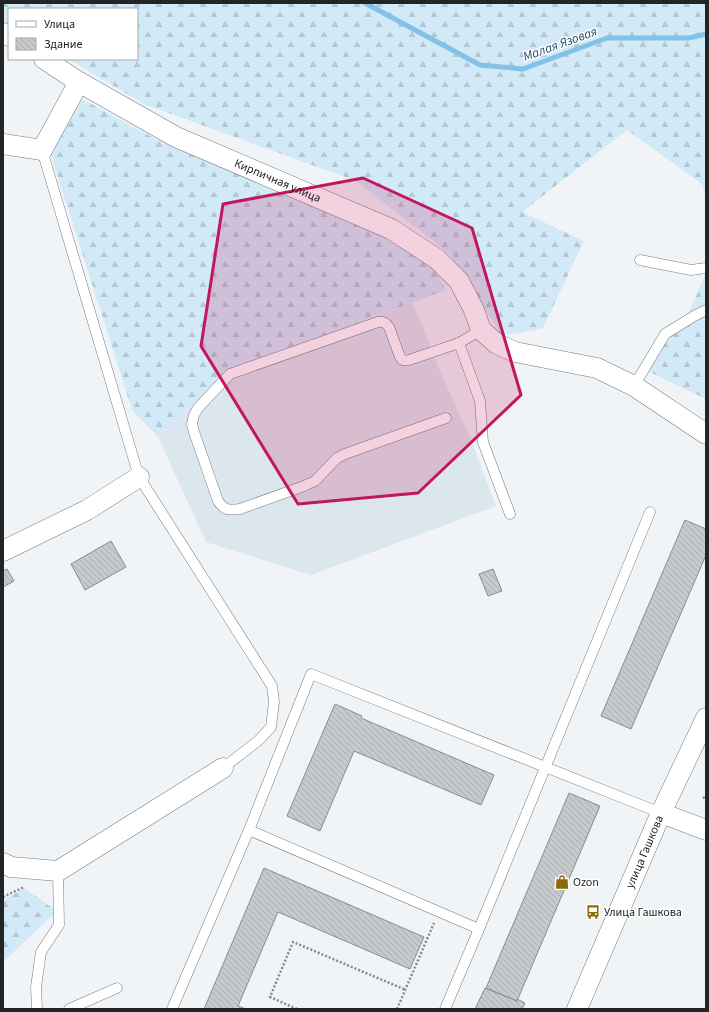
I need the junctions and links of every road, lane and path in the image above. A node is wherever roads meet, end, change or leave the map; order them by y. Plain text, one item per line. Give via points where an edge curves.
1 (46, 60) edge
2 (79, 82) junction
3 (3, 144) edge
4 (42, 150) junction
5 (640, 260) dead end
6 (706, 268) edge
7 (706, 310) edge
8 (481, 330) junction
9 (459, 343) junction
10 (634, 386) junction
11 (446, 418) dead end
12 (706, 434) edge
13 (139, 477) junction
14 (650, 512) dead end
15 (510, 514) dead end
16 (3, 551) edge
17 (706, 718) edge
18 (546, 767) junction
19 (223, 768) joint
20 (661, 813) junction
21 (249, 830) junction
22 (706, 830) edge
23 (3, 863) edge
24 (58, 871) junction
25 (439, 911) junction
26 (480, 929) junction
27 (117, 988) dead end
28 (406, 990) junction
29 (37, 1009) edge
30 (69, 1009) edge
31 (172, 1009) edge
32 (297, 1009) edge
33 (397, 1009) edge
34 (445, 1009) edge
35 (577, 1009) edge

1 - 2 street, Кирпичная улица
2 - 4 street
2 - 8 street, Кирпичная улица via 176,137 391,229 437,259 459,281
3 - 4 street
4 - 13 lane
5 - 6 lane via 691,270
7 - 10 lane via 665,334
8 - 9 lane
8 - 10 street via 497,344 515,352 597,368
9 - 11 lane via 405,361 400,357 389,326 382,321 378,322 230,374 198,408 192,424 218,501 222,507 230,510 240,509 304,486 315,481 337,458 345,454
9 - 15 lane via 480,401 483,442
10 - 12 street
13 - 16 street via 87,510
13 - 19 lane via 272,686 274,702 271,727 259,740
14 - 18 lane
17 - 20 street, улица Гашкова
18 - 20 lane
18 - 21 lane via 312,674
18 - 26 lane
19 - 24 street
20 - 22 street
20 - 35 street, улица Гашкова
21 - 25 lane
21 - 31 lane
23 - 24 street via 11,867
24 - 29 lane via 59,925 41,952 36,987
25 - 26 lane
25 - 28 path
26 - 34 lane
27 - 30 lane
28 - 32 path via 293,942 270,997
28 - 33 path

